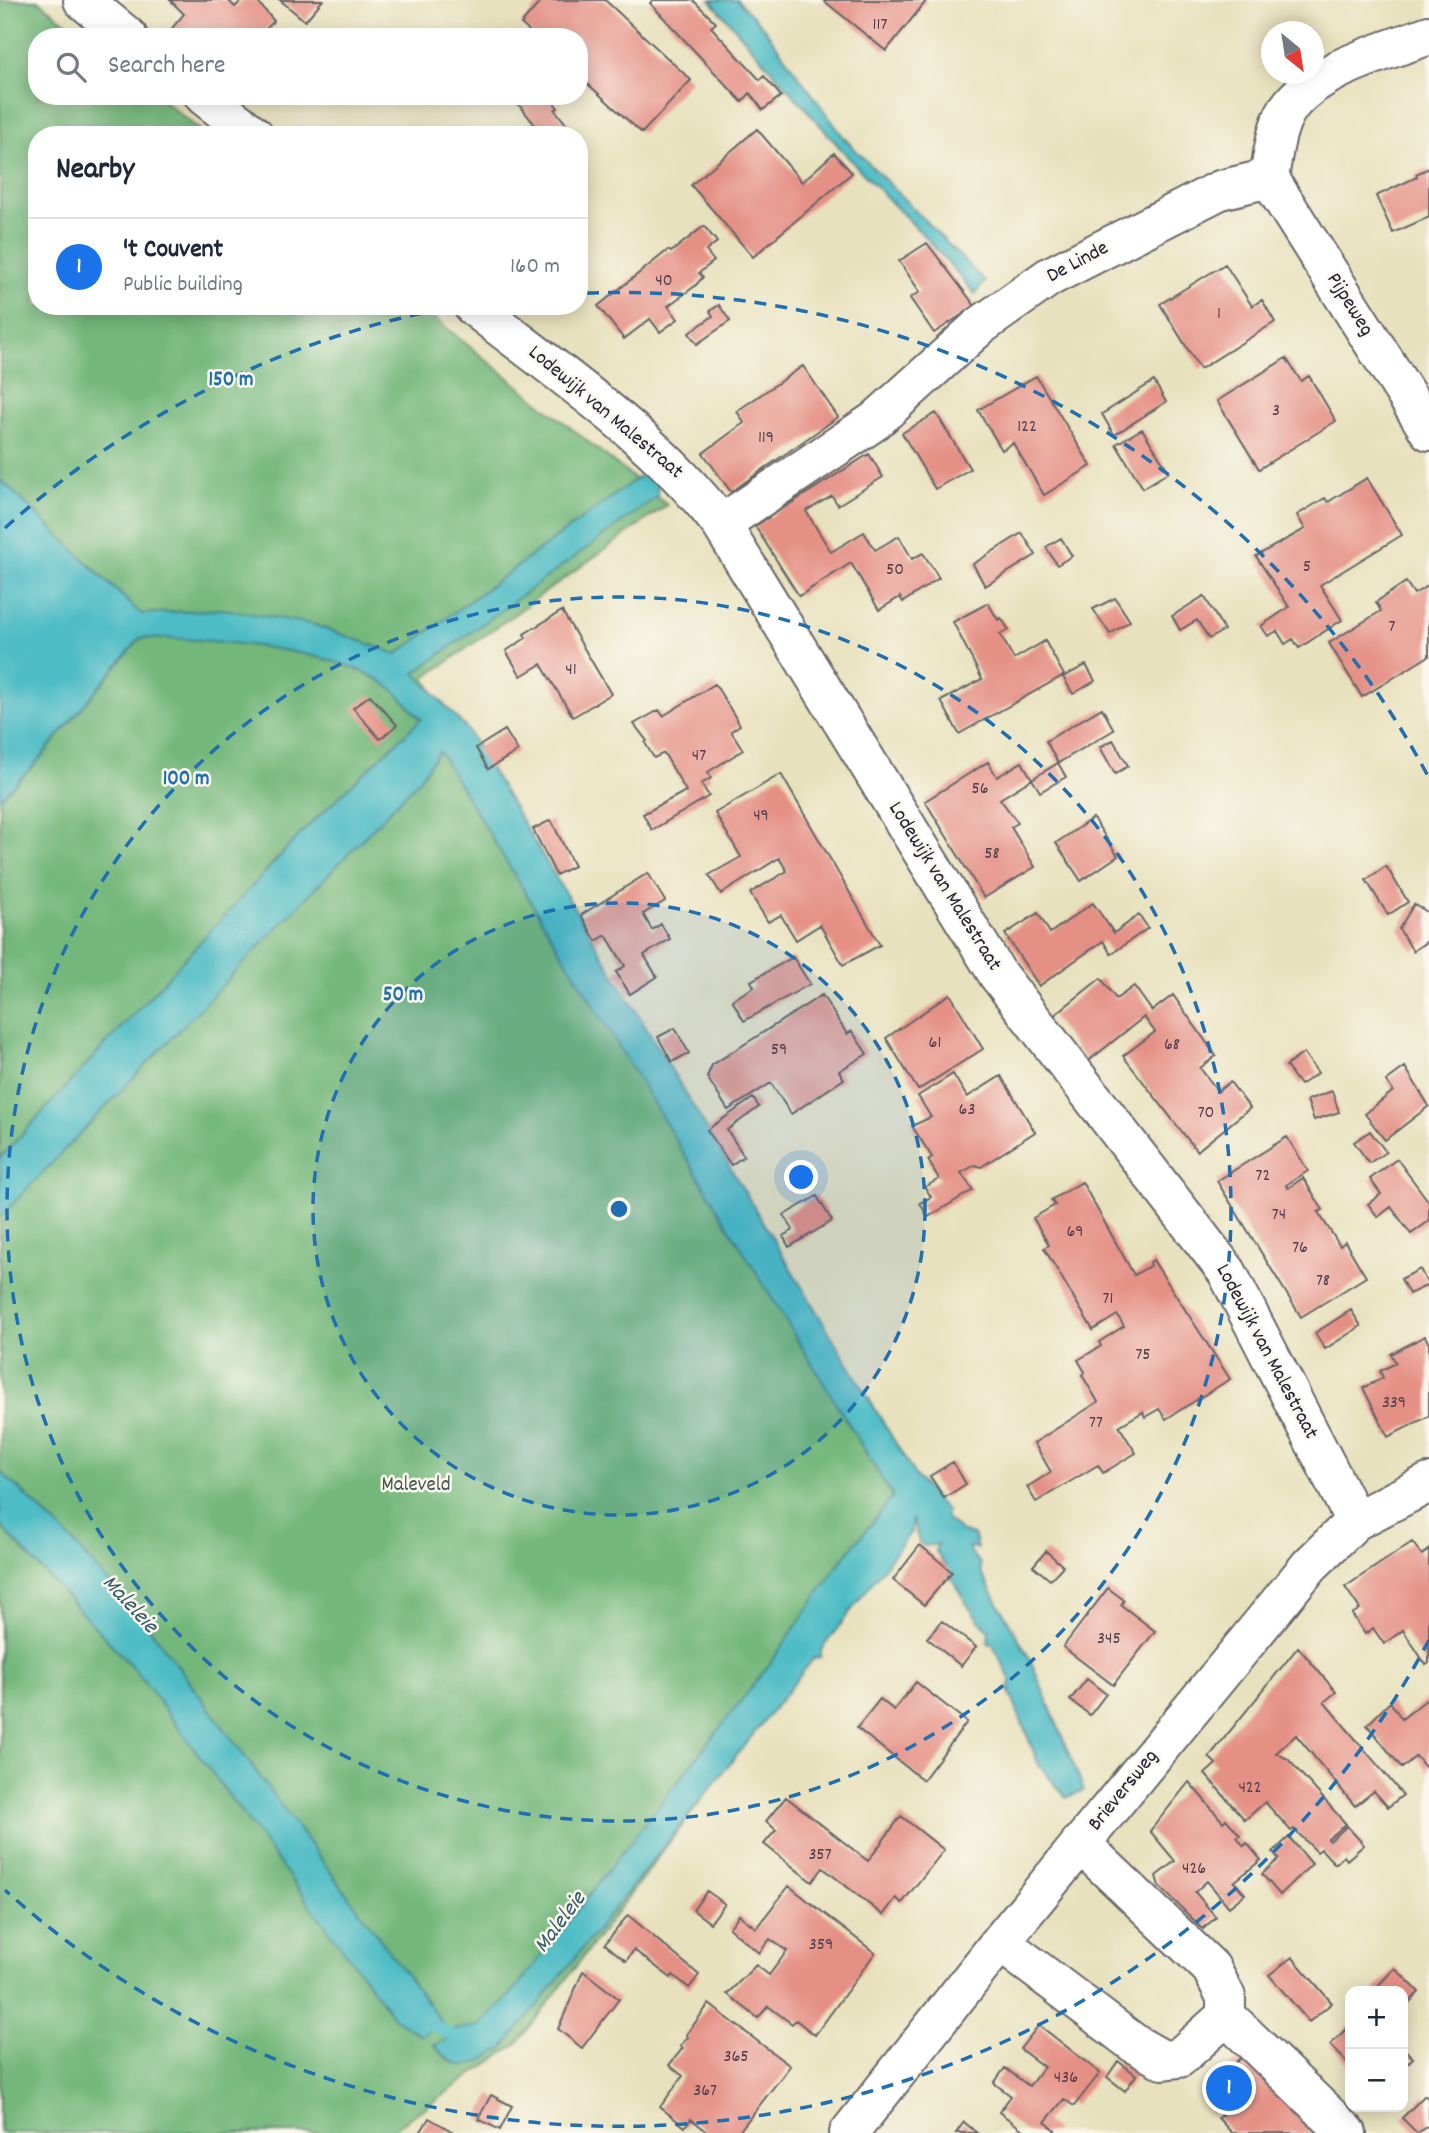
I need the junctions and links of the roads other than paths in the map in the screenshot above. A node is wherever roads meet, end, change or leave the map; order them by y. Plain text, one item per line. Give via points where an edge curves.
1 (83, 0) edge
2 (117, 28) edge
3 (1429, 35) edge
4 (216, 105) edge
5 (242, 126) edge
6 (1269, 178) junction
7 (485, 315) edge
8 (1429, 431) edge
9 (721, 524) junction
10 (1429, 1483) edge
11 (1355, 1521) junction
12 (1080, 1843) junction
13 (1000, 1942) junction
14 (1226, 2016) junction
15 (849, 2133) edge
16 (1347, 2133) edge

1 - 2 street
3 - 6 street via 1310,85 1286,111
4 - 5 street
6 - 8 street, Pijpeweg
6 - 9 street, De Linde via 1220,190 1049,277 980,326 875,421
7 - 9 street, Lodewijk van Malestraat via 674,467
9 - 11 street, Lodewijk van Malestraat via 998,975 1227,1272
10 - 11 street, Brieversweg
11 - 12 street, Brieversweg via 1310,1565
12 - 13 street, Brieversweg
12 - 14 street via 1211,1968 1226,1997
13 - 14 street via 1163,2060 1179,2058
13 - 15 street, Brieversweg
14 - 16 street

